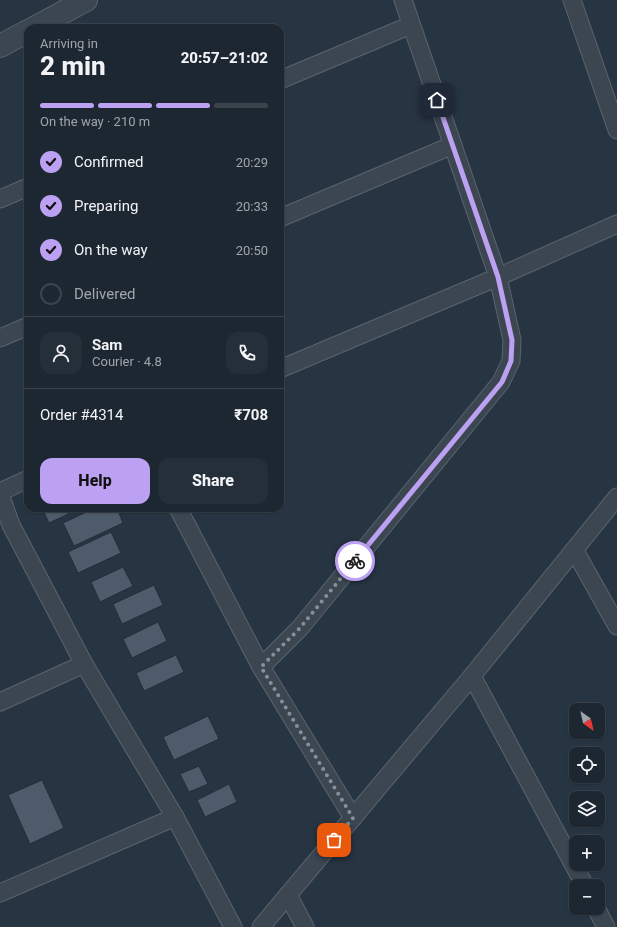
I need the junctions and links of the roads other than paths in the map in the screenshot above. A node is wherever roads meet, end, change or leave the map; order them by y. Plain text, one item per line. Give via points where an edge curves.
1 (86, 0) edge
2 (403, 0) edge
3 (572, 0) edge
4 (41, 24) edge
5 (411, 25) junction
6 (24, 33) edge
7 (0, 46) edge
8 (284, 78) edge
9 (617, 130) edge
10 (453, 145) junction
11 (24, 189) edge
12 (0, 199) edge
13 (284, 216) edge
14 (617, 224) edge
15 (498, 277) junction
16 (24, 328) edge
17 (0, 338) edge
18 (284, 367) edge
19 (24, 481) edge
20 (0, 493) edge
21 (617, 498) edge
22 (180, 512) edge
23 (5, 527) edge
24 (575, 551) junction
25 (617, 626) edge
26 (84, 664) junction
27 (261, 667) junction
28 (472, 676) junction
29 (0, 702) edge
30 (175, 817) junction
31 (353, 818) junction
32 (580, 879) edge
33 (0, 893) edge
34 (288, 895) junction
35 (600, 915) edge
36 (233, 927) edge
37 (261, 927) edge
38 (305, 927) edge
39 (606, 927) edge

1 - 4 street
2 - 5 street
3 - 9 street
5 - 8 street
5 - 10 street
6 - 7 street
10 - 13 street
10 - 15 street
11 - 12 street
14 - 15 street
15 - 18 street
15 - 27 street via 512,340 511,361 502,382 300,628
16 - 17 street
19 - 20 street
20 - 23 street
21 - 24 street
22 - 27 street
23 - 26 street
24 - 25 street
24 - 28 street
26 - 29 street
26 - 30 street
27 - 31 street
28 - 31 street
28 - 32 street
30 - 33 street
30 - 36 street
31 - 34 street
34 - 37 street
34 - 38 street
35 - 39 street

